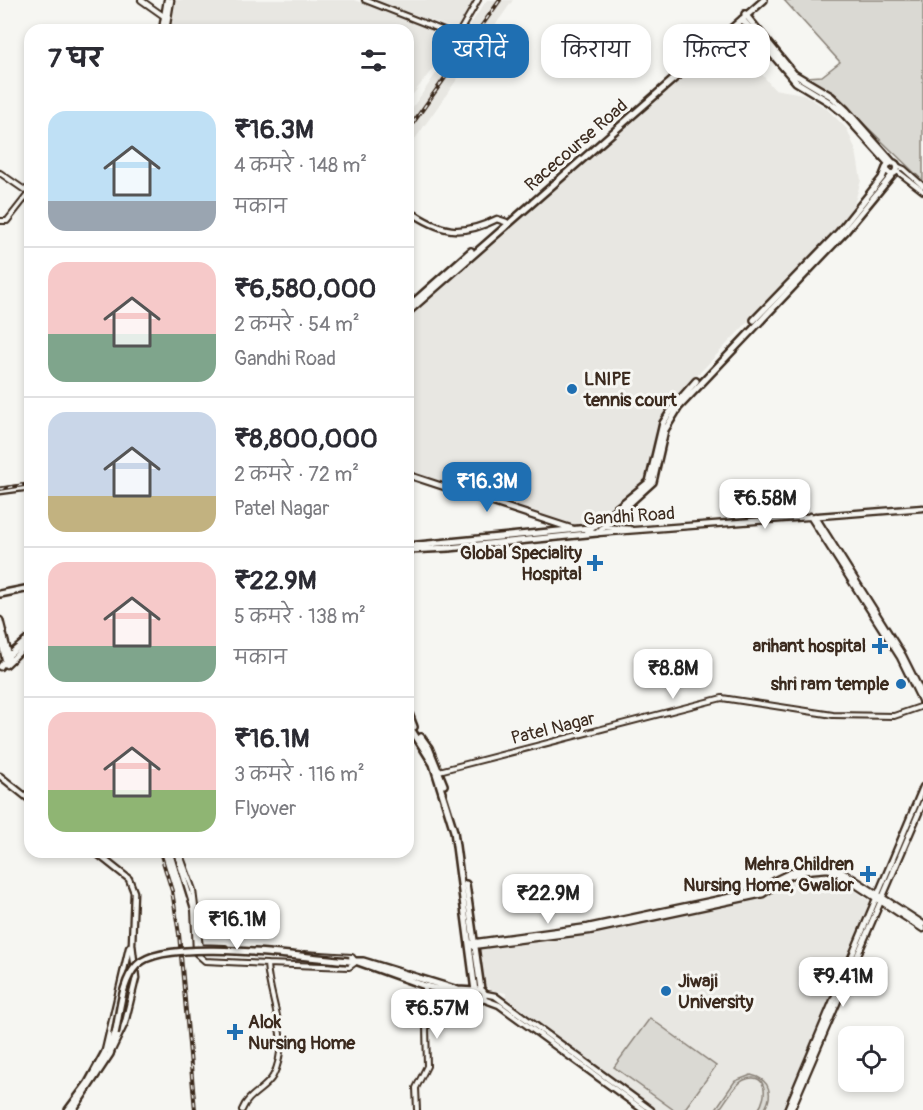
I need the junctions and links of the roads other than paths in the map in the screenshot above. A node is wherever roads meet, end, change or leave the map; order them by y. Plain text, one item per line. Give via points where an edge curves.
1 (141, 0) edge
2 (169, 0) edge
3 (365, 0) edge
4 (478, 0) edge
5 (759, 0) edge
6 (764, 0) edge
7 (743, 16) junction
8 (166, 18) junction
9 (165, 24) edge
10 (893, 168) junction
11 (0, 173) edge
12 (923, 186) edge
13 (24, 189) edge
14 (923, 191) edge
15 (24, 200) edge
16 (414, 214) edge
17 (0, 221) edge
18 (506, 222) junction
19 (464, 259) junction
20 (414, 302) edge
21 (414, 306) edge
22 (414, 477) edge
23 (24, 488) edge
24 (0, 491) edge
25 (923, 507) edge
26 (812, 515) junction
27 (590, 528) junction
28 (605, 528) junction
29 (573, 529) junction
30 (597, 533) junction
31 (585, 534) junction
32 (414, 547) edge
33 (414, 548) edge
34 (24, 587) edge
35 (3, 592) edge
36 (0, 620) edge
37 (0, 635) edge
38 (24, 643) edge
39 (24, 646) edge
40 (15, 653) junction
41 (7, 657) junction
42 (0, 666) edge
43 (923, 696) edge
44 (923, 705) edge
45 (414, 727) edge
46 (414, 734) edge
47 (438, 772) junction
48 (0, 776) edge
49 (923, 787) edge
50 (24, 795) edge
51 (923, 803) edge
52 (102, 858) edge
53 (180, 858) edge
54 (879, 900) junction
55 (909, 918) junction
56 (923, 924) edge
57 (923, 929) edge
58 (132, 944) junction
59 (472, 944) junction
60 (198, 947) junction
61 (357, 962) junction
62 (267, 964) junction
63 (474, 981) junction
64 (425, 986) junction
65 (458, 990) junction
66 (481, 993) junction
67 (495, 999) junction
68 (109, 1050) junction
69 (68, 1110) edge
70 (73, 1110) edge
71 (242, 1110) edge
72 (417, 1110) edge
73 (643, 1110) edge
74 (651, 1110) edge
75 (789, 1110) edge

1 - 8 street
2 - 8 main road
3 - 4 street via 457,36
5 - 7 main road, Racecourse Road
6 - 7 main road, Racecourse Road
7 - 10 main road via 794,74 846,110
7 - 18 main road, Racecourse Road
7 - 19 main road, Racecourse Road
8 - 9 main road
10 - 12 street via 904,169
10 - 14 street
10 - 27 main road via 838,233 669,412 646,485
10 - 28 main road via 846,231 679,407 665,430 653,482
11 - 13 street
15 - 17 street via 7,220
16 - 18 main road via 448,230 472,230 497,219
18 - 19 main road, Racecourse Road
19 - 20 main road, Racecourse Road
19 - 21 main road, Racecourse Road
22 - 29 main road
23 - 24 main road
25 - 26 main road, Gandhi Road
26 - 28 main road, Gandhi Road
26 - 30 main road, Gandhi Road
26 - 43 main road via 903,656
26 - 44 main road via 900,657
27 - 28 main road
27 - 29 main road
27 - 31 main road
28 - 30 main road
29 - 32 main road
30 - 31 main road, Gandhi Road
31 - 33 main road, Gandhi Road
34 - 35 main road
36 - 41 main road
37 - 41 main road
38 - 40 main road
39 - 40 main road
40 - 41 main road
40 - 42 main road
41 - 42 main road
44 - 47 street, Patel Nagar via 894,716 833,715 722,698
45 - 47 main road via 429,748
46 - 47 main road
47 - 59 main road via 457,840
48 - 50 main road
49 - 54 main road
51 - 54 main road
52 - 58 main road via 132,884
53 - 60 street via 193,890
54 - 55 main road
54 - 59 main road via 840,870 823,867 757,891 588,927
54 - 75 main road
55 - 56 main road
55 - 57 main road
58 - 68 main road
58 - 68 main road via 136,978 125,1023
59 - 63 main road
59 - 66 main road
60 - 61 street via 352,957
60 - 62 street via 199,956 210,961
61 - 62 street via 349,967
61 - 64 main road
61 - 65 main road
61 - 68 main road, bridge via 205,950 153,954 138,963 129,977
62 - 71 street via 280,1034 279,1056 272,1077 248,1098
63 - 65 main road
63 - 66 main road
64 - 66 main road via 476,999
64 - 72 street via 427,1066 417,1085
65 - 66 main road
66 - 67 main road
67 - 73 main road
67 - 74 main road
68 - 69 main road
68 - 70 main road

